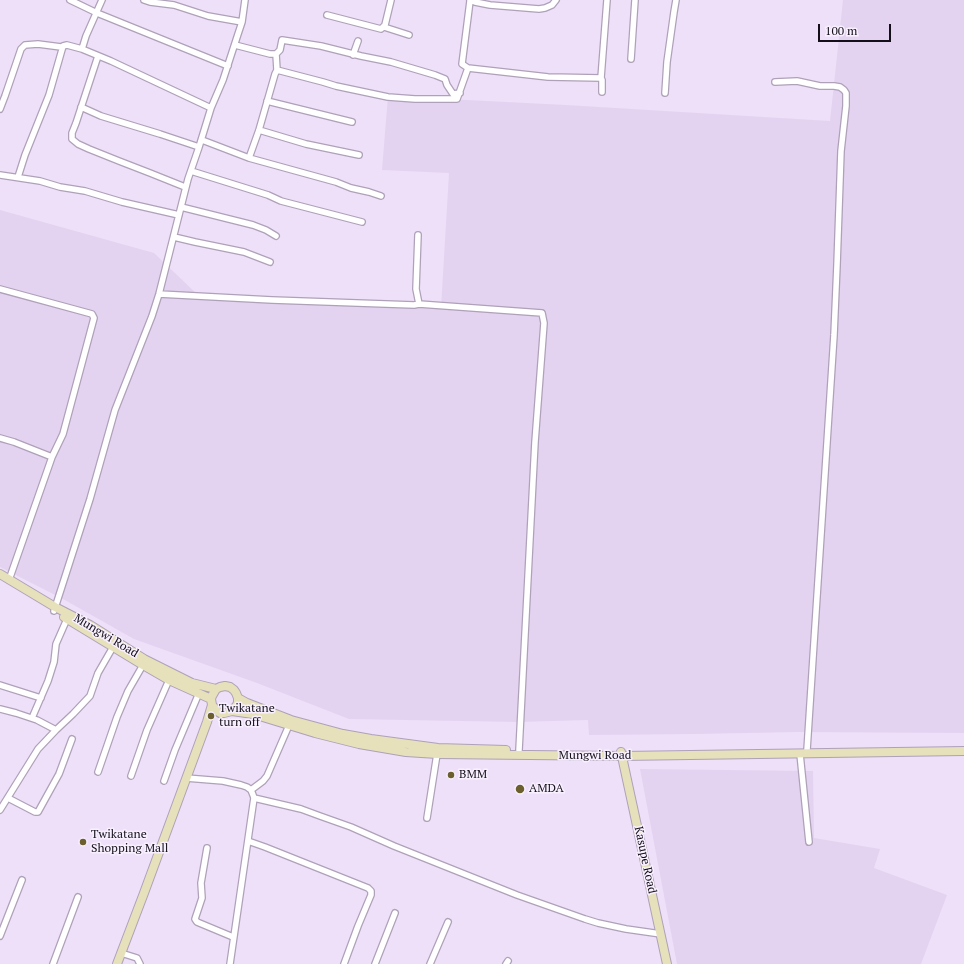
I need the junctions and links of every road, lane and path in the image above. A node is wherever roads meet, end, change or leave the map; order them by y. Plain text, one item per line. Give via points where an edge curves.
1 (70, 0) edge
2 (102, 0) edge
3 (144, 0) edge
4 (245, 0) edge
5 (391, 0) edge
6 (470, 0) edge
7 (556, 0) edge
8 (607, 0) edge
9 (635, 0) edge
10 (676, 0) edge
11 (97, 13) junction
12 (327, 15) dead end
13 (242, 22) junction
14 (384, 27) junction
15 (409, 35) dead end
16 (358, 40) dead end
17 (234, 45) junction
18 (62, 47) junction
19 (82, 50) junction
20 (276, 54) junction
21 (353, 55) junction
22 (98, 56) junction
23 (631, 59) dead end
24 (228, 66) junction
25 (468, 68) junction
26 (277, 70) junction
27 (601, 78) junction
28 (775, 82) dead end
29 (602, 92) dead end
30 (460, 93) junction
31 (665, 93) dead end
32 (267, 101) junction
33 (81, 107) junction
34 (211, 108) junction
35 (0, 109) edge
36 (352, 122) dead end
37 (259, 130) junction
38 (202, 140) junction
39 (200, 147) junction
40 (359, 155) dead end
41 (249, 158) junction
42 (190, 171) junction
43 (0, 175) edge
44 (18, 177) junction
45 (185, 188) junction
46 (381, 196) dead end
47 (181, 208) junction
48 (179, 215) junction
49 (362, 222) dead end
50 (418, 235) dead end
51 (276, 236) dead end
52 (174, 237) junction
53 (270, 262) dead end
54 (0, 289) edge
55 (159, 294) junction
56 (419, 304) junction
57 (0, 438) edge
58 (52, 457) junction
59 (0, 574) edge
60 (0, 580) edge
61 (10, 580) junction
62 (54, 609) junction
63 (67, 619) junction
64 (113, 647) junction
65 (142, 665) junction
66 (169, 680) junction
67 (0, 685) edge
68 (216, 689) junction
69 (199, 693) junction
70 (41, 698) junction
71 (238, 698) junction
72 (212, 702) junction
73 (0, 709) edge
74 (232, 711) junction
75 (220, 713) junction
76 (32, 718) junction
77 (207, 722) junction
78 (290, 723) junction
79 (56, 730) junction
80 (72, 739) dead end
81 (964, 748) edge
82 (519, 750) junction
83 (964, 751) edge
84 (804, 752) junction
85 (437, 754) junction
86 (621, 754) junction
87 (98, 772) dead end
88 (131, 776) dead end
89 (186, 778) junction
90 (164, 781) dead end
91 (251, 790) junction
92 (8, 798) junction
93 (254, 798) junction
94 (0, 810) edge
95 (427, 818) dead end
96 (248, 841) junction
97 (809, 842) dead end
98 (207, 848) dead end
99 (22, 880) dead end
100 (78, 897) dead end
101 (395, 913) dead end
102 (448, 922) dead end
103 (661, 934) junction
104 (0, 936) edge
105 (234, 937) junction
106 (122, 953) junction
107 (53, 964) edge
108 (117, 964) edge
109 (140, 964) edge
110 (230, 964) edge
111 (344, 964) edge
112 (375, 964) edge
113 (430, 964) edge
114 (667, 964) edge

1 - 11 street
2 - 11 street
3 - 13 street
4 - 13 street
5 - 14 street
6 - 7 street via 490,5 539,9 552,5
6 - 25 street via 462,64
8 - 27 street
9 - 23 street
10 - 31 street
11 - 19 street
11 - 24 street
12 - 14 street via 376,28
13 - 17 street
14 - 15 street
16 - 21 street
17 - 20 street
17 - 24 street
18 - 19 street via 67,45
18 - 35 street via 25,45
18 - 44 street via 49,95
19 - 22 street
20 - 21 street via 280,50 282,40 321,46
20 - 26 street
21 - 30 street via 391,62 436,75 445,79 453,94
22 - 33 street
22 - 34 street
24 - 34 street
25 - 27 street via 548,77
25 - 30 street
26 - 30 street via 388,98 457,99
26 - 32 street
27 - 29 street
28 - 84 street via 797,81 834,86 840,87 846,93 841,151 834,335
32 - 36 street
32 - 37 street
33 - 39 street via 101,116
33 - 45 street via 72,132 71,137 74,141
34 - 38 street
37 - 40 street via 306,144
37 - 41 street
38 - 39 street
38 - 41 street
39 - 42 street
41 - 46 street
42 - 45 street
42 - 49 street
43 - 44 street
44 - 48 street
45 - 47 street
47 - 48 street
47 - 51 street via 254,225
48 - 52 street
50 - 56 street via 416,289
52 - 53 street via 244,252
52 - 55 street
54 - 58 street via 92,314 94,318 63,434
55 - 56 street
55 - 62 street via 115,410 90,499
56 - 82 street via 542,314 543,317
57 - 58 street
58 - 61 street
59 - 61 main road, Mungwi Road
60 - 62 main road, Mungwi Road
61 - 62 main road, Mungwi Road
62 - 63 main road, Mungwi Road
62 - 68 main road, Mungwi Road via 90,625 173,674 192,683
63 - 64 main road, Mungwi Road
63 - 70 street via 56,644 54,662
64 - 65 main road, Mungwi Road
64 - 79 street via 98,673 90,696
65 - 66 main road, Mungwi Road
65 - 87 street via 117,717
66 - 69 main road, Mungwi Road
66 - 88 street via 147,730
67 - 70 street
68 - 71 main road via 230,687
68 - 72 main road
69 - 72 main road, Mungwi Road
69 - 90 street
70 - 76 street
71 - 74 main road via 237,705
71 - 78 main road, Mungwi Road
72 - 75 main road
72 - 77 main road
73 - 76 street
74 - 75 main road
74 - 78 main road, Mungwi Road
75 - 77 main road
76 - 79 street
77 - 89 main road
78 - 82 main road, Mungwi Road via 371,739 438,748
78 - 85 main road, Mungwi Road via 315,733 359,744
78 - 91 street via 267,776
79 - 92 street via 38,749
80 - 92 street via 58,774 38,812
81 - 84 main road, Mungwi Road
82 - 86 main road, Mungwi Road
83 - 84 main road, Mungwi Road
84 - 86 main road, Mungwi Road
84 - 97 street
85 - 86 main road, Mungwi Road
85 - 95 street
86 - 103 main road, Kasupe Road
89 - 91 street via 223,781
89 - 106 main road
91 - 93 street
92 - 94 street
93 - 96 street
93 - 103 street via 301,809 351,827 517,895 585,919
96 - 105 street
96 - 111 street via 371,890
98 - 105 street via 201,883 202,898 195,919
99 - 104 street
100 - 107 street
101 - 112 street
102 - 113 street
103 - 114 main road, Kasupe Road
105 - 110 street
106 - 108 main road
106 - 109 street via 137,958

